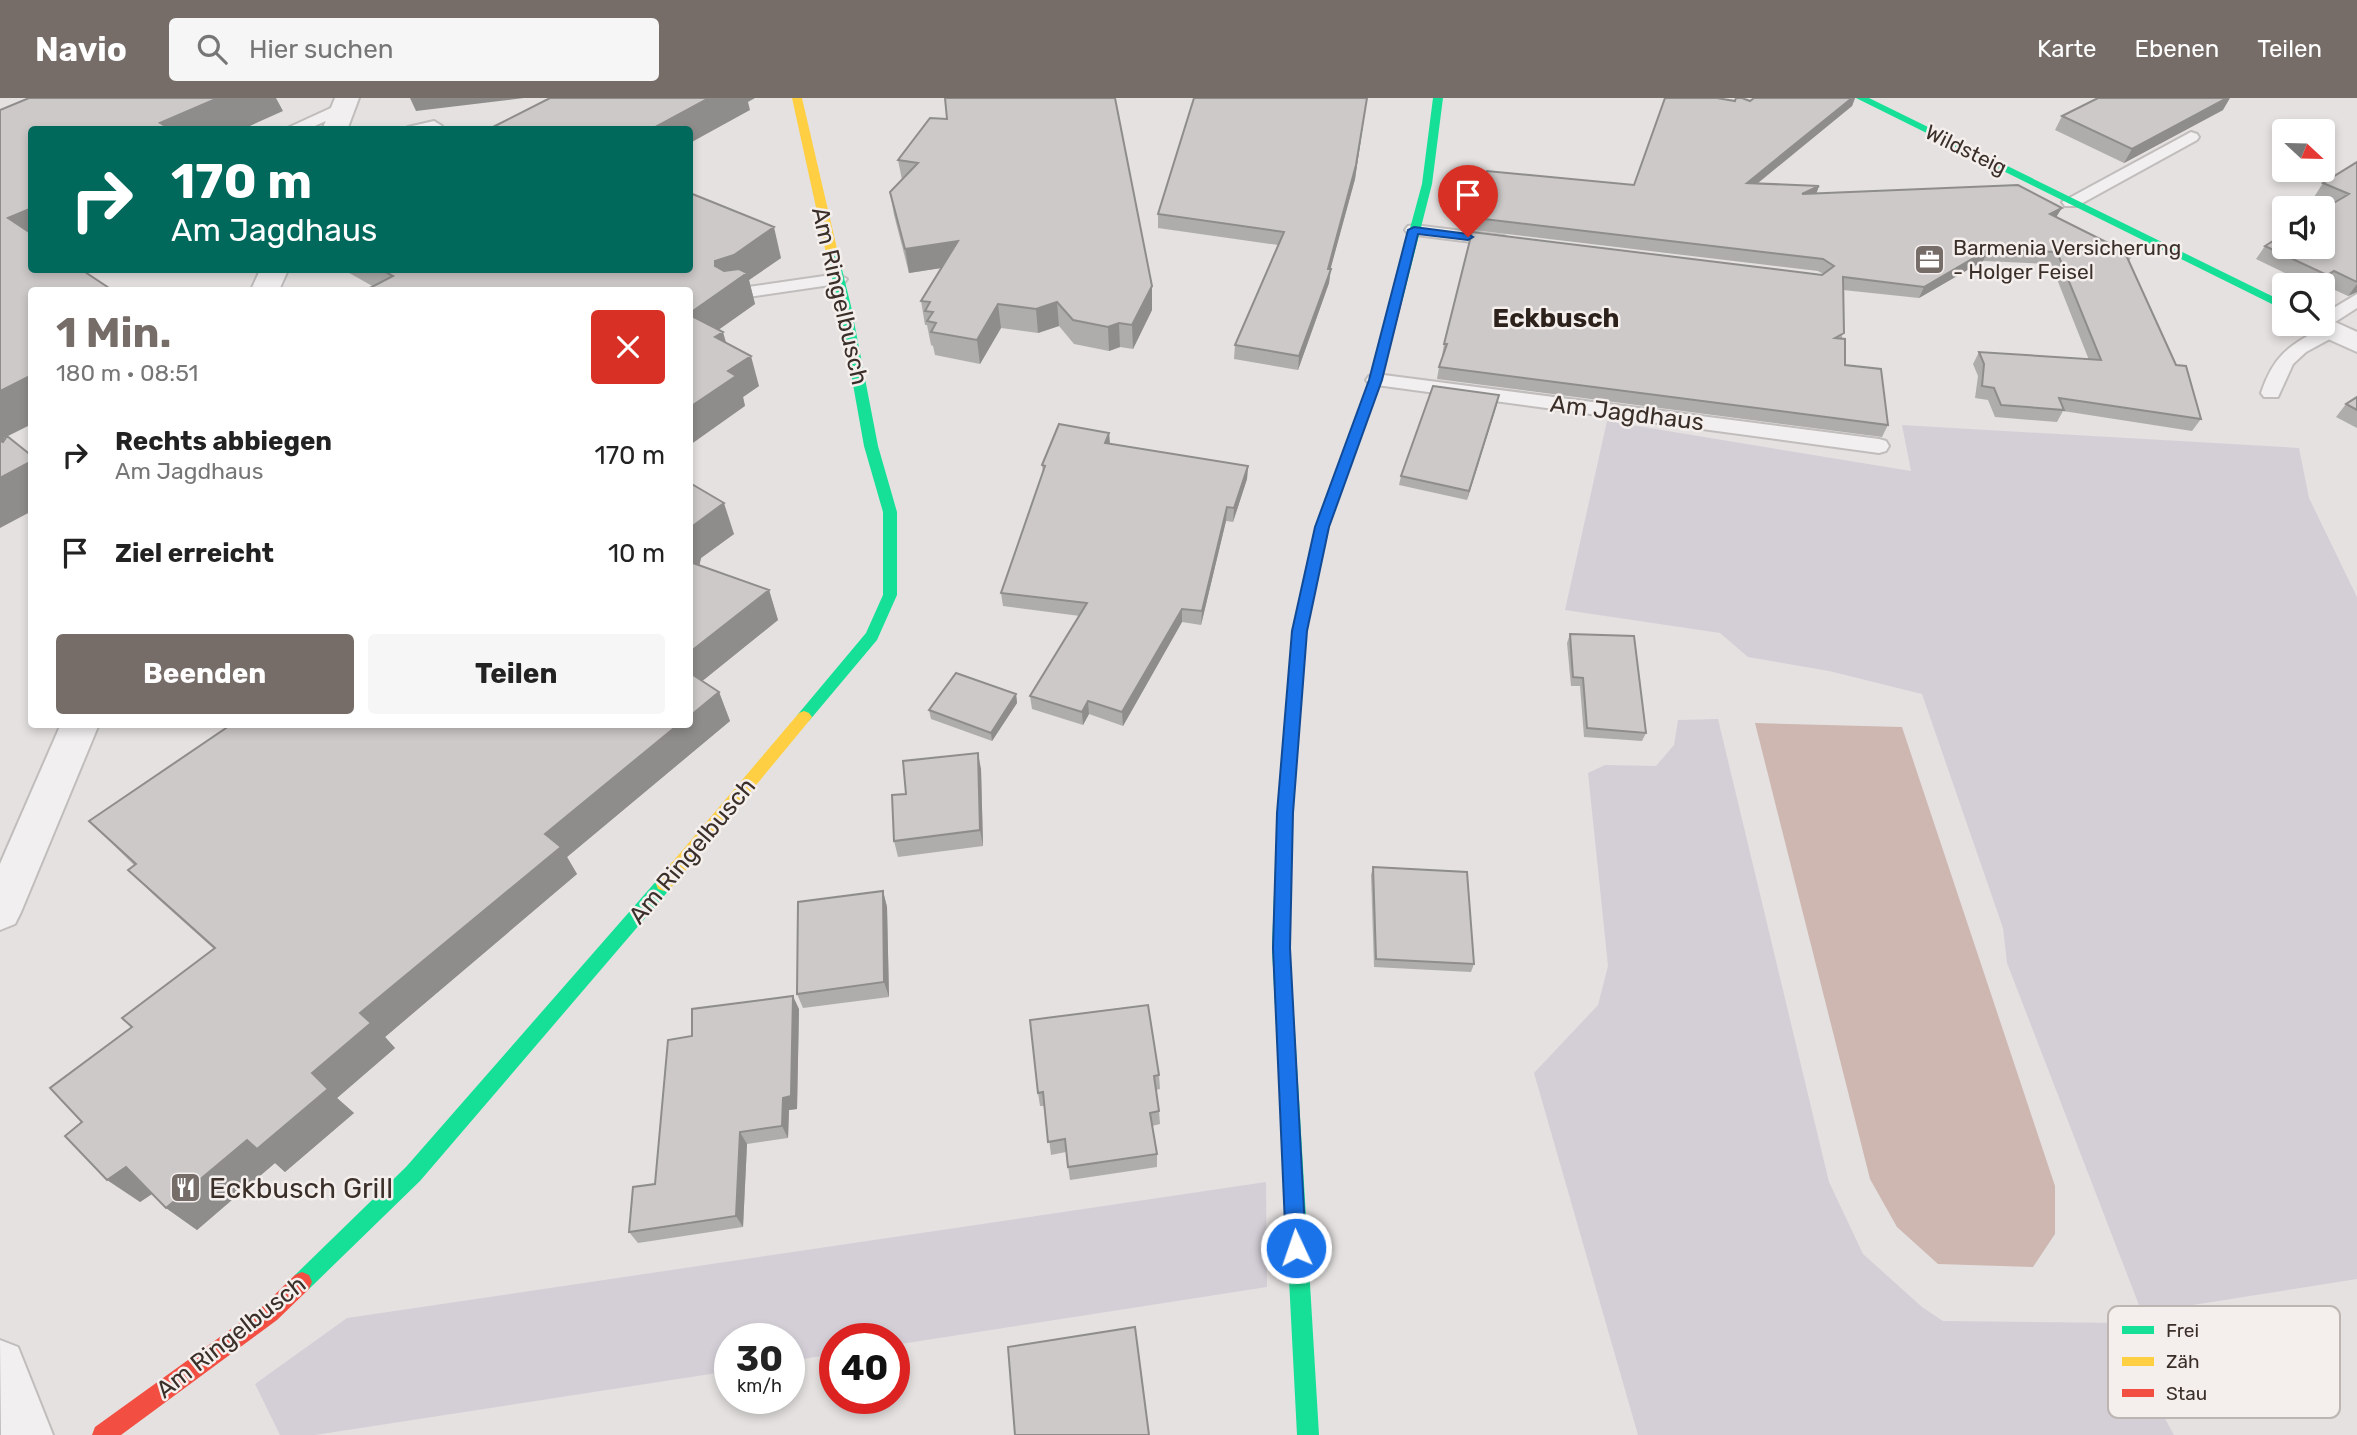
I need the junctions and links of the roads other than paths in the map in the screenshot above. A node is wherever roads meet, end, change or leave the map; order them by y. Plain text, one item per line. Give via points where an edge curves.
1 (797, 98) edge
2 (1438, 98) edge
3 (1861, 98) edge
4 (342, 111) edge
5 (302, 126) edge
6 (2192, 137) edge
7 (2071, 201) junction
8 (1414, 230) junction
9 (1521, 243) edge
10 (838, 279) junction
11 (734, 294) edge
12 (2357, 300) edge
13 (2272, 301) edge
14 (2335, 321) edge
15 (2316, 336) edge
16 (1376, 380) junction
17 (2271, 393) dead end
18 (1879, 446) dead end
19 (78, 728) edge
20 (0, 912) edge
21 (0, 1365) edge
22 (27, 1435) edge
23 (103, 1435) edge
24 (1308, 1435) edge

1 - 10 street, Am Ringelbusch
2 - 8 street via 1427,184
3 - 7 street, Wildsteig
4 - 5 lane
6 - 7 lane
7 - 13 street, Wildsteig
8 - 9 lane
8 - 16 street
10 - 11 lane
10 - 23 street, Am Ringelbusch via 871,446 890,512 890,595 872,636 413,1174 270,1312
12 - 14 lane
15 - 17 lane via 2286,356
16 - 18 lane, Am Jagdhaus
16 - 24 street via 1322,527 1300,631 1285,813 1282,948
19 - 20 street
21 - 22 street

